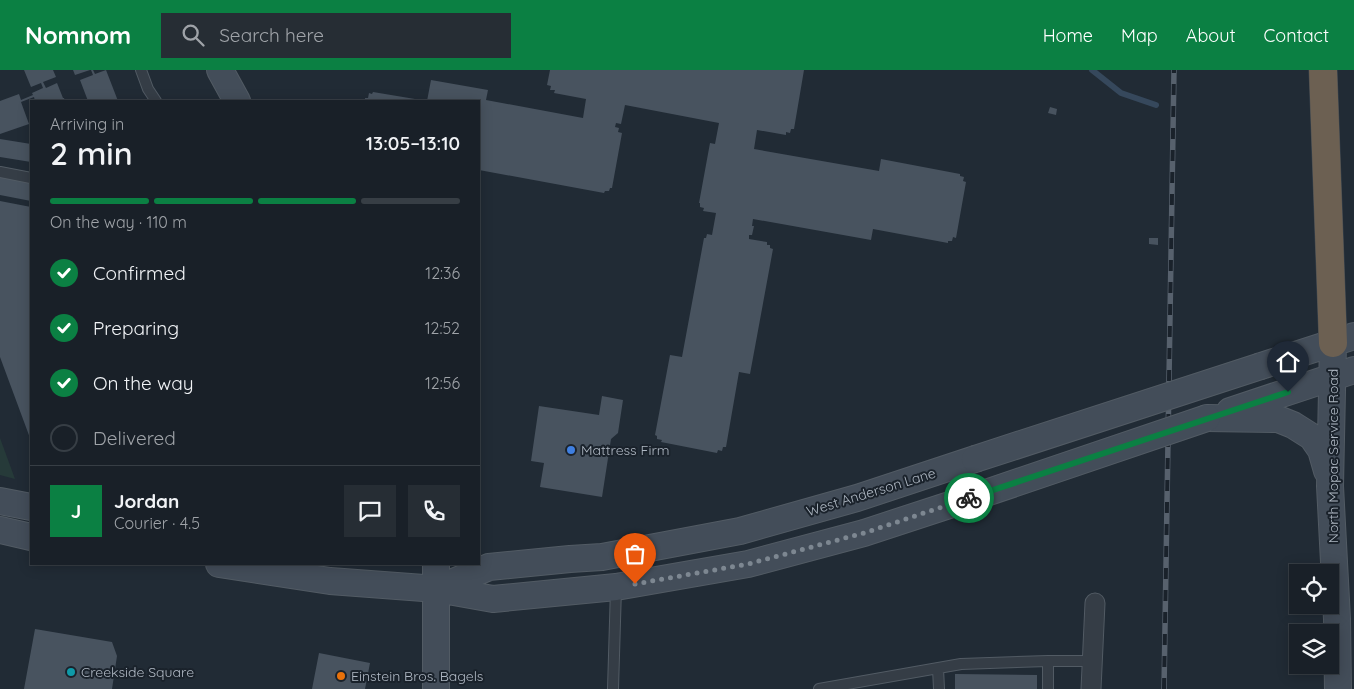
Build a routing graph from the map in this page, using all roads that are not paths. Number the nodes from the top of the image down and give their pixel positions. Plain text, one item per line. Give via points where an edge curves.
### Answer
1 (141, 70) edge
2 (220, 70) edge
3 (1323, 70) edge
4 (155, 100) edge
5 (236, 100) edge
6 (0, 172) edge
7 (30, 178) edge
8 (1343, 340) edge
9 (1343, 374) edge
10 (1208, 418) junction
11 (1330, 486) junction
12 (1, 530) edge
13 (30, 537) edge
14 (226, 565) edge
15 (436, 565) edge
16 (616, 587) junction
17 (437, 589) junction
18 (1096, 603) dead end
19 (1048, 661) junction
20 (1093, 661) junction
21 (938, 668) junction
22 (436, 689) edge
23 (613, 689) edge
24 (819, 689) edge
25 (939, 689) edge
26 (1048, 689) edge
27 (1092, 689) edge
28 (1338, 689) edge

1 - 4 lane
2 - 5 main road
3 - 8 highway
6 - 7 lane
8 - 9 main road, North Mopac Service Road
8 - 17 main road, West Anderson Lane, bridge via 857,498 740,531 602,557 489,567
9 - 10 main road, West Anderson Lane
9 - 11 main road, North Mopac Service Road
10 - 11 main road via 1278,419 1290,423 1312,438 1321,450
10 - 16 main road, West Anderson Lane, bridge via 864,533 748,564
11 - 28 main road, North Mopac Service Road
12 - 13 main road
14 - 17 main road, West Anderson Lane via 330,581
15 - 17 main road
16 - 17 main road, West Anderson Lane via 493,599
16 - 23 lane
17 - 22 main road
18 - 20 street
19 - 20 lane
19 - 21 lane via 961,664
19 - 26 lane
20 - 27 street
21 - 24 lane
21 - 25 lane

